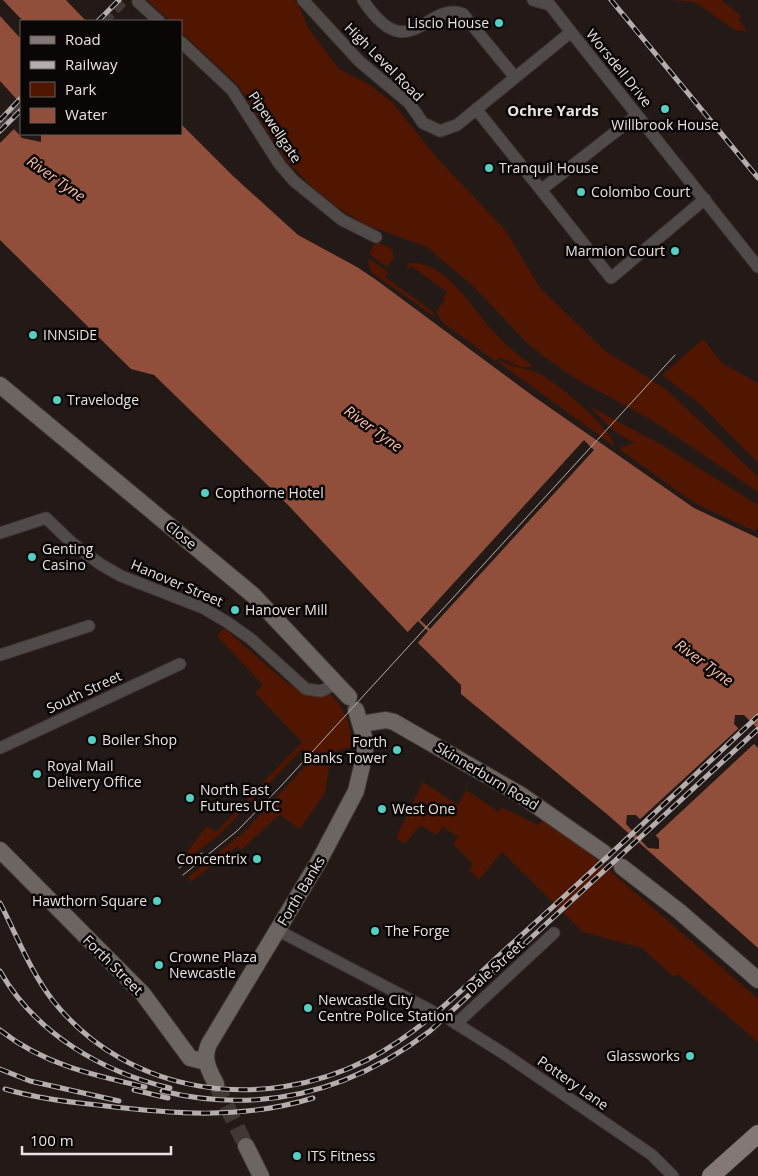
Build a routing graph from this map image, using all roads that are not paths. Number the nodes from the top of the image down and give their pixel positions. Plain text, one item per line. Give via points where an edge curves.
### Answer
1 (303, 0) edge
2 (363, 0) edge
3 (533, 0) edge
4 (138, 2) dead end
5 (158, 20) edge
6 (570, 32) junction
7 (182, 43) edge
8 (514, 76) junction
9 (476, 109) junction
10 (637, 115) junction
11 (423, 124) joint
12 (541, 190) junction
13 (705, 199) junction
14 (376, 237) dead end
15 (758, 267) edge
16 (0, 385) edge
17 (0, 533) edge
18 (89, 626) dead end
19 (0, 655) edge
20 (180, 664) dead end
21 (338, 684) junction
22 (356, 710) junction
23 (0, 748) edge
24 (0, 850) edge
25 (604, 853) dead end
26 (622, 867) dead end
27 (277, 930) junction
28 (554, 933) dead end
29 (758, 980) edge
30 (432, 1011) tunnel mouth
31 (454, 1022) joint
32 (206, 1062) junction
33 (216, 1084) tunnel mouth
34 (758, 1134) edge
35 (246, 1146) tunnel mouth
36 (261, 1176) edge
37 (673, 1176) edge
38 (711, 1176) edge

1 - 11 street, High Level Road via 366,67 409,103
2 - 8 street via 382,24 400,30 419,26 442,12 450,10 463,14
3 - 6 street via 550,6
4 - 5 street
6 - 8 street, Worsdell Drive
6 - 10 street, Worsdell Drive
7 - 14 street, Pipewellgate via 232,90 280,165 294,180 342,220
8 - 9 street, Worsdell Drive
9 - 11 street, Worsdell Drive via 449,129 432,129
9 - 12 street
10 - 12 street
10 - 13 street, Worsdell Drive
12 - 13 street via 611,278
13 - 15 street, Worsdell Drive
16 - 21 main road, Close via 253,595
17 - 21 street, Hanover Street via 46,518 100,564 121,576 203,608 227,622 251,639 306,689 321,691
18 - 19 street
20 - 23 street, South Street
21 - 22 main road, Close
22 - 25 main road, Skinnerburn Road via 394,722 521,795
22 - 27 main road, Forth Banks via 365,753 356,791
24 - 32 main road, Forth Street via 143,994 190,1058
26 - 29 main road
27 - 30 street
27 - 32 main road, Forth Banks via 209,1044
28 - 31 street, Dale Street
31 - 37 street, Pottery Lane via 652,1155
32 - 33 main road
34 - 38 main road
35 - 36 main road

